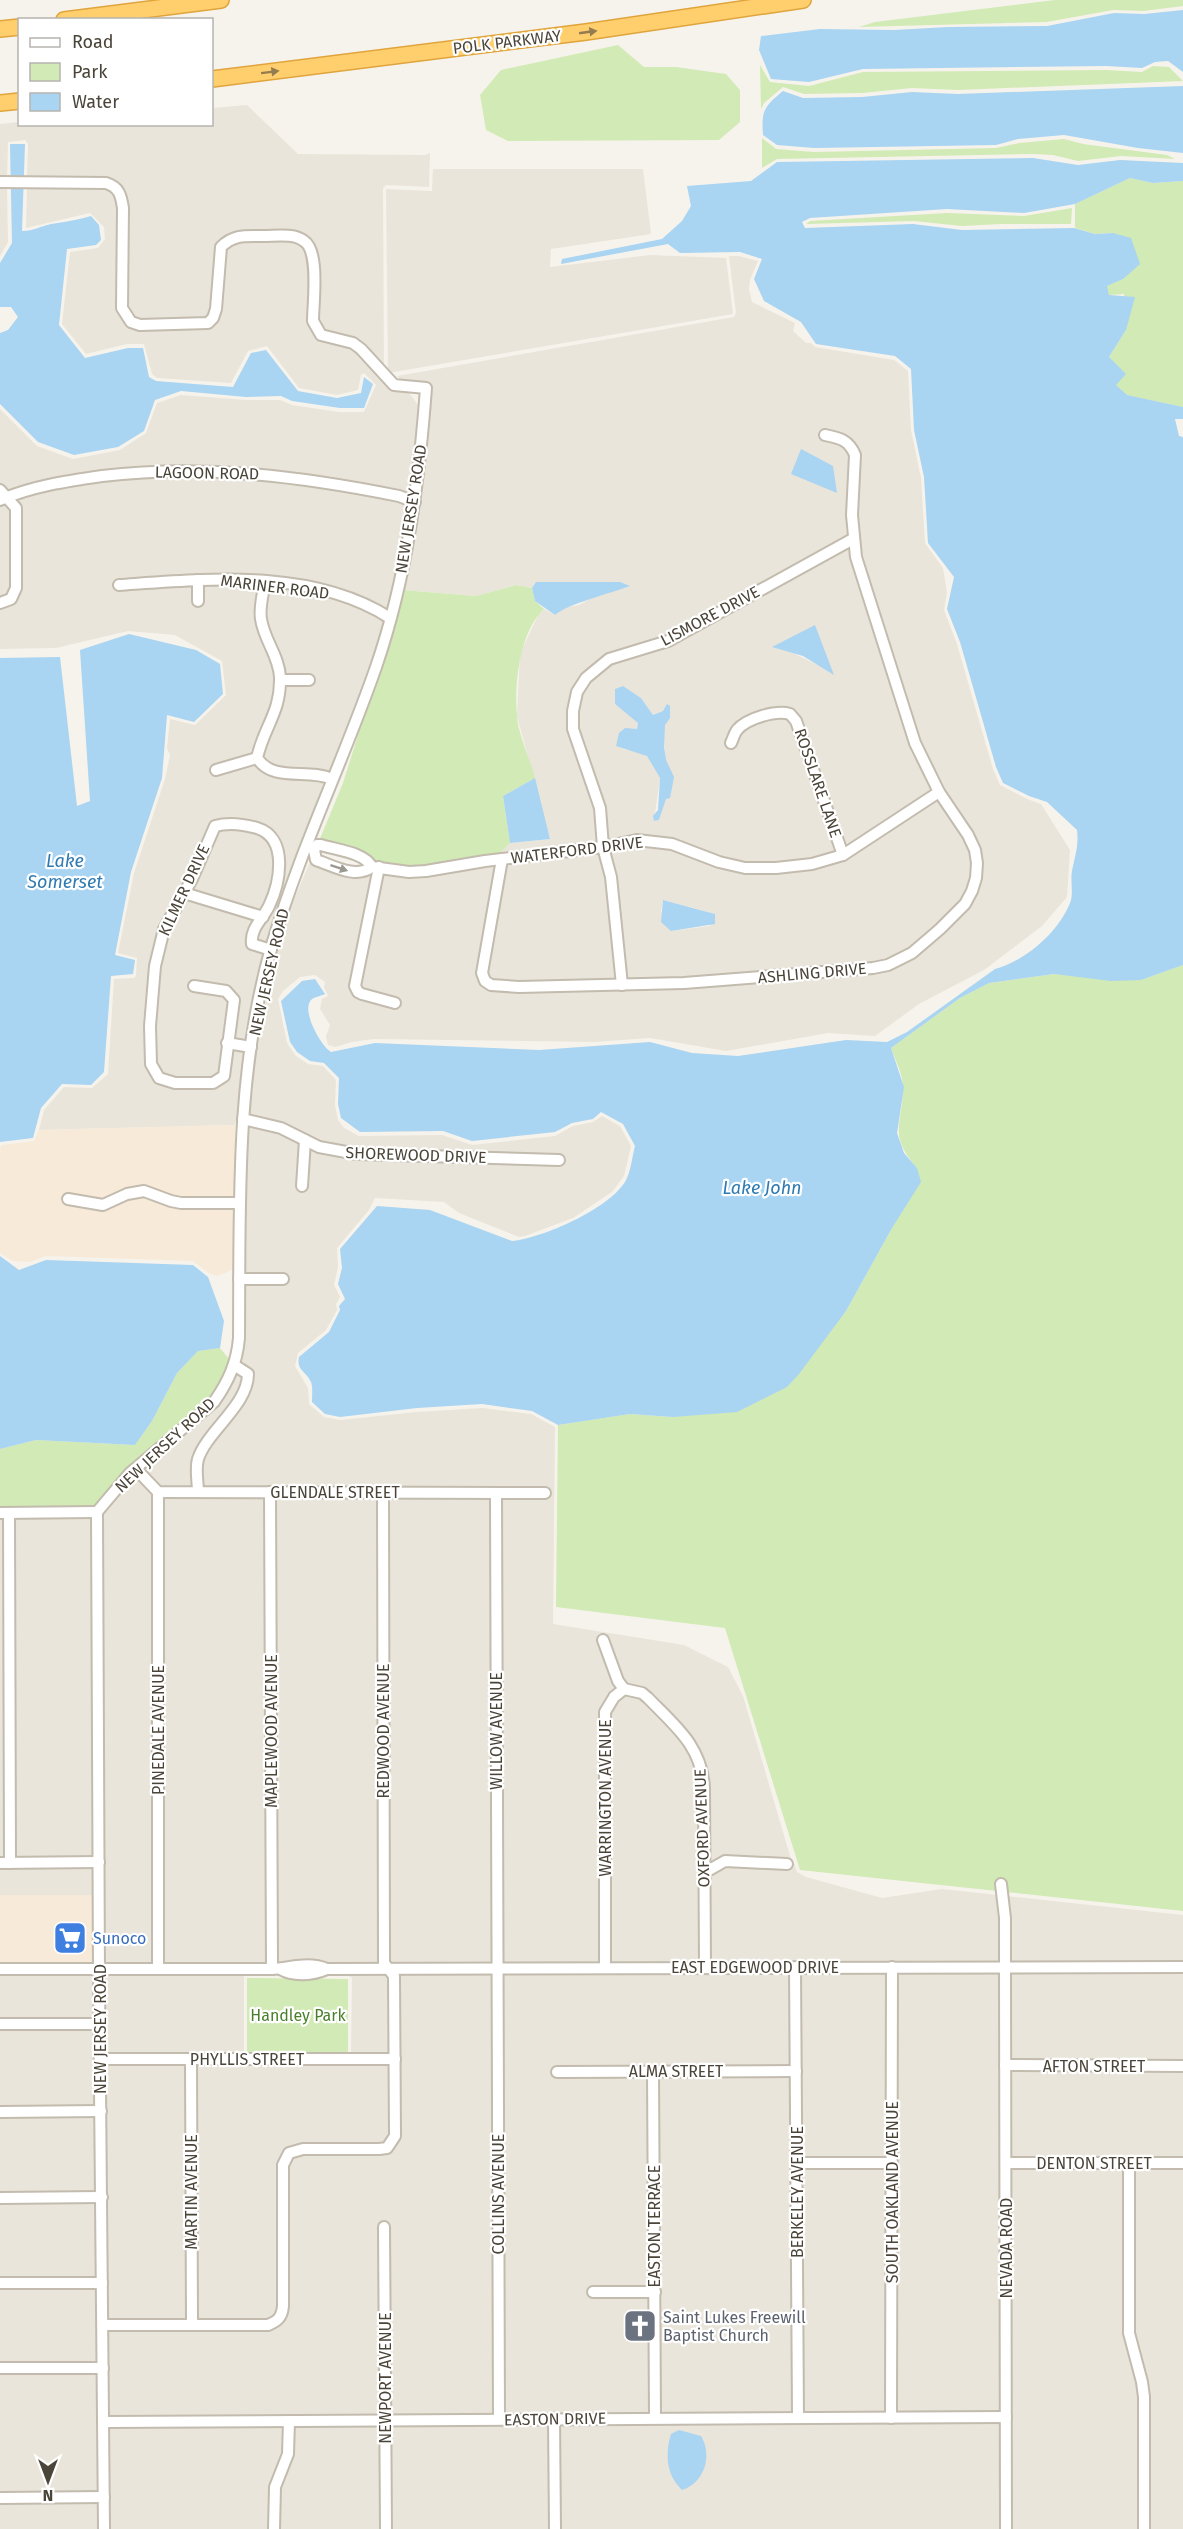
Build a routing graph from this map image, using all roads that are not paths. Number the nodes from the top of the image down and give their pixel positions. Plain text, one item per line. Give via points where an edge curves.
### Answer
1 (221, 0) edge
2 (803, 0) edge
3 (80, 18) edge
4 (18, 27) edge
5 (0, 29) edge
6 (213, 79) edge
7 (18, 101) edge
8 (0, 103) edge
9 (4, 182) edge
10 (825, 435) dead end
11 (3, 496) edge
12 (415, 502) junction
13 (853, 539) junction
14 (198, 580) junction
15 (265, 582) junction
16 (119, 585) dead end
17 (198, 601) dead end
18 (0, 603) edge
19 (390, 618) junction
20 (280, 680) junction
21 (309, 680) dead end
22 (730, 743) dead end
23 (257, 758) junction
24 (216, 770) dead end
25 (332, 779) junction
26 (939, 792) junction
27 (603, 847) junction
28 (309, 848) junction
29 (843, 855) junction
30 (502, 859) junction
31 (375, 867) junction
32 (184, 893) junction
33 (262, 917) junction
34 (271, 950) junction
35 (622, 985) junction
36 (194, 986) dead end
37 (395, 1003) dead end
38 (227, 1043) junction
39 (251, 1047) junction
40 (243, 1119) junction
41 (305, 1140) junction
42 (559, 1160) dead end
43 (302, 1186) dead end
44 (68, 1199) dead end
45 (240, 1203) junction
46 (239, 1279) junction
47 (283, 1279) dead end
48 (234, 1365) junction
49 (136, 1469) junction
50 (158, 1492) junction
51 (198, 1492) junction
52 (270, 1492) junction
53 (383, 1492) junction
54 (496, 1493) junction
55 (545, 1493) dead end
56 (97, 1512) junction
57 (4, 1513) edge
58 (603, 1640) dead end
59 (624, 1689) junction
60 (99, 1862) junction
61 (5, 1863) edge
62 (787, 1863) dead end
63 (704, 1873) junction
64 (1001, 1884) dead end
65 (1005, 1966) junction
66 (1183, 1966) edge
67 (705, 1967) junction
68 (795, 1967) junction
69 (892, 1967) junction
70 (389, 1968) junction
71 (605, 1968) junction
72 (0, 1969) edge
73 (99, 1969) junction
74 (158, 1969) junction
75 (276, 1969) junction
76 (496, 1970) junction
77 (0, 2024) edge
78 (99, 2024) junction
79 (100, 2059) junction
80 (190, 2059) junction
81 (395, 2059) junction
82 (1005, 2065) junction
83 (1183, 2066) edge
84 (796, 2071) junction
85 (557, 2072) dead end
86 (653, 2072) junction
87 (101, 2111) junction
88 (0, 2112) edge
89 (796, 2163) junction
90 (892, 2163) junction
91 (1005, 2163) junction
92 (1129, 2163) junction
93 (1183, 2163) edge
94 (102, 2197) junction
95 (0, 2198) edge
96 (384, 2227) dead end
97 (0, 2283) edge
98 (102, 2283) junction
99 (593, 2292) dead end
100 (655, 2292) junction
101 (103, 2325) junction
102 (192, 2325) junction
103 (0, 2368) edge
104 (103, 2368) junction
105 (798, 2416) junction
106 (656, 2417) junction
107 (1006, 2417) junction
108 (554, 2418) junction
109 (891, 2418) junction
110 (499, 2419) junction
111 (385, 2420) junction
112 (289, 2421) junction
113 (104, 2422) junction
114 (104, 2497) junction
115 (0, 2498) edge
116 (104, 2529) edge
117 (274, 2529) edge
118 (386, 2529) edge
119 (555, 2529) edge
120 (1006, 2529) edge
121 (1144, 2529) edge

1 - 3 highway
6 -> 2 highway, POLK PARKWAY
4 - 5 highway
7 - 8 highway
9 - 12 street, NEW JERSEY ROAD via 114,186 121,195 123,208 122,308 131,321 140,325 208,323 216,309 220,246 237,235 294,236 304,240 312,248 314,259 316,329 321,335 353,343 394,385 426,388
10 - 13 street via 841,438 851,445 855,455
11 - 12 street, LAGOON ROAD via 65,481 129,473 200,471 292,477
11 - 18 street via 16,508 16,588 11,599
12 - 19 street, NEW JERSEY ROAD
13 - 26 street, ASHLING DRIVE via 915,743
13 - 27 street, LISMORE DRIVE via 668,641 609,659 586,678 577,692 573,729 600,808
14 - 15 street, MARINER ROAD
14 - 16 street, MARINER ROAD
14 - 17 street
15 - 19 street, MARINER ROAD via 343,595
15 - 20 street via 261,618
19 - 25 street, NEW JERSEY ROAD via 376,666
20 - 21 street
20 - 23 street via 277,708
22 - 29 street, ROSSLARE LANE via 738,729 750,721 774,712 790,714 796,721
23 - 24 street
23 - 25 street via 263,768 271,771 322,774
25 - 28 street, NEW JERSEY ROAD
26 - 29 street, WATERFORD DRIVE
26 - 35 street, ASHLING DRIVE via 975,850 976,878 965,904 912,953 888,965 863,970
27 - 29 street, WATERFORD DRIVE via 655,840 719,862 758,869 812,864
27 - 30 street, WATERFORD DRIVE
27 - 35 street, LISMORE DRIVE via 611,877
28 - 31 street, WATERFORD DRIVE via 321,845 360,857
28 -> 31 street, WATERFORD DRIVE via 316,860 356,873
28 - 34 street, NEW JERSEY ROAD
30 - 31 street, WATERFORD DRIVE via 426,871
30 - 35 street, ASHLING DRIVE via 482,973 485,981 519,987
31 - 37 street via 355,986 362,994
32 - 33 street
32 - 33 street, KILMER DRIVE via 215,826 236,823 264,830 276,845 279,857 275,888
32 - 38 street, KILMER DRIVE via 164,929 155,966 151,1064 158,1076 175,1083 217,1082 224,1076
33 - 34 street, KILMER DRIVE via 253,930 252,944
34 - 39 street, NEW JERSEY ROAD
36 - 38 street via 230,994 234,1000
38 - 39 street
39 - 40 street, NEW JERSEY ROAD
40 - 41 street, SHOREWOOD DRIVE via 281,1128
40 - 45 street, NEW JERSEY ROAD
41 - 42 street, SHOREWOOD DRIVE via 357,1154
41 - 43 street
44 - 45 street via 103,1205 144,1191 171,1202
45 - 46 street, NEW JERSEY ROAD
46 - 47 street
46 - 48 street, NEW JERSEY ROAD
48 - 49 street, NEW JERSEY ROAD via 214,1402
48 - 51 street via 248,1374 248,1381 198,1458
49 - 50 street
49 - 56 street, NEW JERSEY ROAD
50 - 51 street, GLENDALE STREET
50 - 74 street, PINEDALE AVENUE
51 - 52 street, GLENDALE STREET
52 - 53 street, GLENDALE STREET
52 - 75 street, MAPLEWOOD AVENUE
53 - 54 street, GLENDALE STREET
53 - 70 street, REDWOOD AVENUE via 384,1963
54 - 55 street, GLENDALE STREET
54 - 76 street, WILLOW AVENUE
56 - 57 street
56 - 60 street, NEW JERSEY ROAD
57 - 61 street
58 - 59 street
59 - 63 street, OXFORD AVENUE via 648,1698 698,1756 704,1782
59 - 71 street, WARRINGTON AVENUE via 605,1712
60 - 61 street
60 - 73 street, NEW JERSEY ROAD
62 - 63 street via 725,1861
63 - 67 street, OXFORD AVENUE
64 - 65 street, NEVADA ROAD
65 - 66 street, EAST EDGEWOOD DRIVE
65 - 69 street, EAST EDGEWOOD DRIVE
65 - 82 street, NEVADA ROAD
67 - 68 street, EAST EDGEWOOD DRIVE
67 - 71 street, EAST EDGEWOOD DRIVE
68 - 69 street, EAST EDGEWOOD DRIVE
68 - 84 street, BERKELEY AVENUE
69 - 90 street, SOUTH OAKLAND AVENUE
70 - 75 street, EAST EDGEWOOD DRIVE via 327,1969 317,1973
70 - 76 street, EAST EDGEWOOD DRIVE
70 - 81 street, REDWOOD AVENUE via 394,1976
71 - 76 street, EAST EDGEWOOD DRIVE
72 - 73 street, EAST EDGEWOOD DRIVE
73 - 74 street, EAST EDGEWOOD DRIVE
73 - 78 street, NEW JERSEY ROAD
74 - 75 street, EAST EDGEWOOD DRIVE
76 - 110 street, COLLINS AVENUE
77 - 78 street
78 - 79 street, NEW JERSEY ROAD
79 - 80 street, PHYLLIS STREET
79 - 87 street, NEW JERSEY ROAD
80 - 81 street, PHYLLIS STREET
80 - 102 street, MARTIN AVENUE
81 - 102 street, REDWOOD AVENUE via 395,2136 387,2148 295,2150 284,2160 284,2306 279,2319 268,2325
82 - 83 street, AFTON STREET
82 - 91 street, NEVADA ROAD
84 - 86 street, ALMA STREET
84 - 89 street, BERKELEY AVENUE
85 - 86 street, ALMA STREET
86 - 100 street, EASTON TERRACE
87 - 88 street
87 - 94 street, NEW JERSEY ROAD
89 - 90 street
89 - 105 street, BERKELEY AVENUE
90 - 109 street, SOUTH OAKLAND AVENUE
91 - 92 street, DENTON STREET
91 - 107 street, NEVADA ROAD
92 - 93 street, DENTON STREET
92 - 121 street via 1129,2333 1142,2382
94 - 95 street
94 - 98 street, NEW JERSEY ROAD
96 - 111 street, NEWPORT AVENUE
97 - 98 street
98 - 101 street, NEW JERSEY ROAD
99 - 100 street
100 - 106 street, EASTON TERRACE
101 - 102 street
101 - 104 street, NEW JERSEY ROAD
103 - 104 street
104 - 113 street, NEW JERSEY ROAD
105 - 106 street, EASTON DRIVE
105 - 109 street, EASTON DRIVE
106 - 108 street, EASTON DRIVE
107 - 109 street, EASTON DRIVE
107 - 120 street, NEVADA ROAD
108 - 110 street, EASTON DRIVE
108 - 119 street
110 - 111 street, EASTON DRIVE
111 - 112 street, EASTON DRIVE
111 - 118 street, NEWPORT AVENUE
112 - 113 street, EASTON DRIVE
112 - 117 street via 288,2454 275,2487
113 - 114 street, NEW JERSEY ROAD
114 - 115 street
114 - 116 street, NEW JERSEY ROAD

